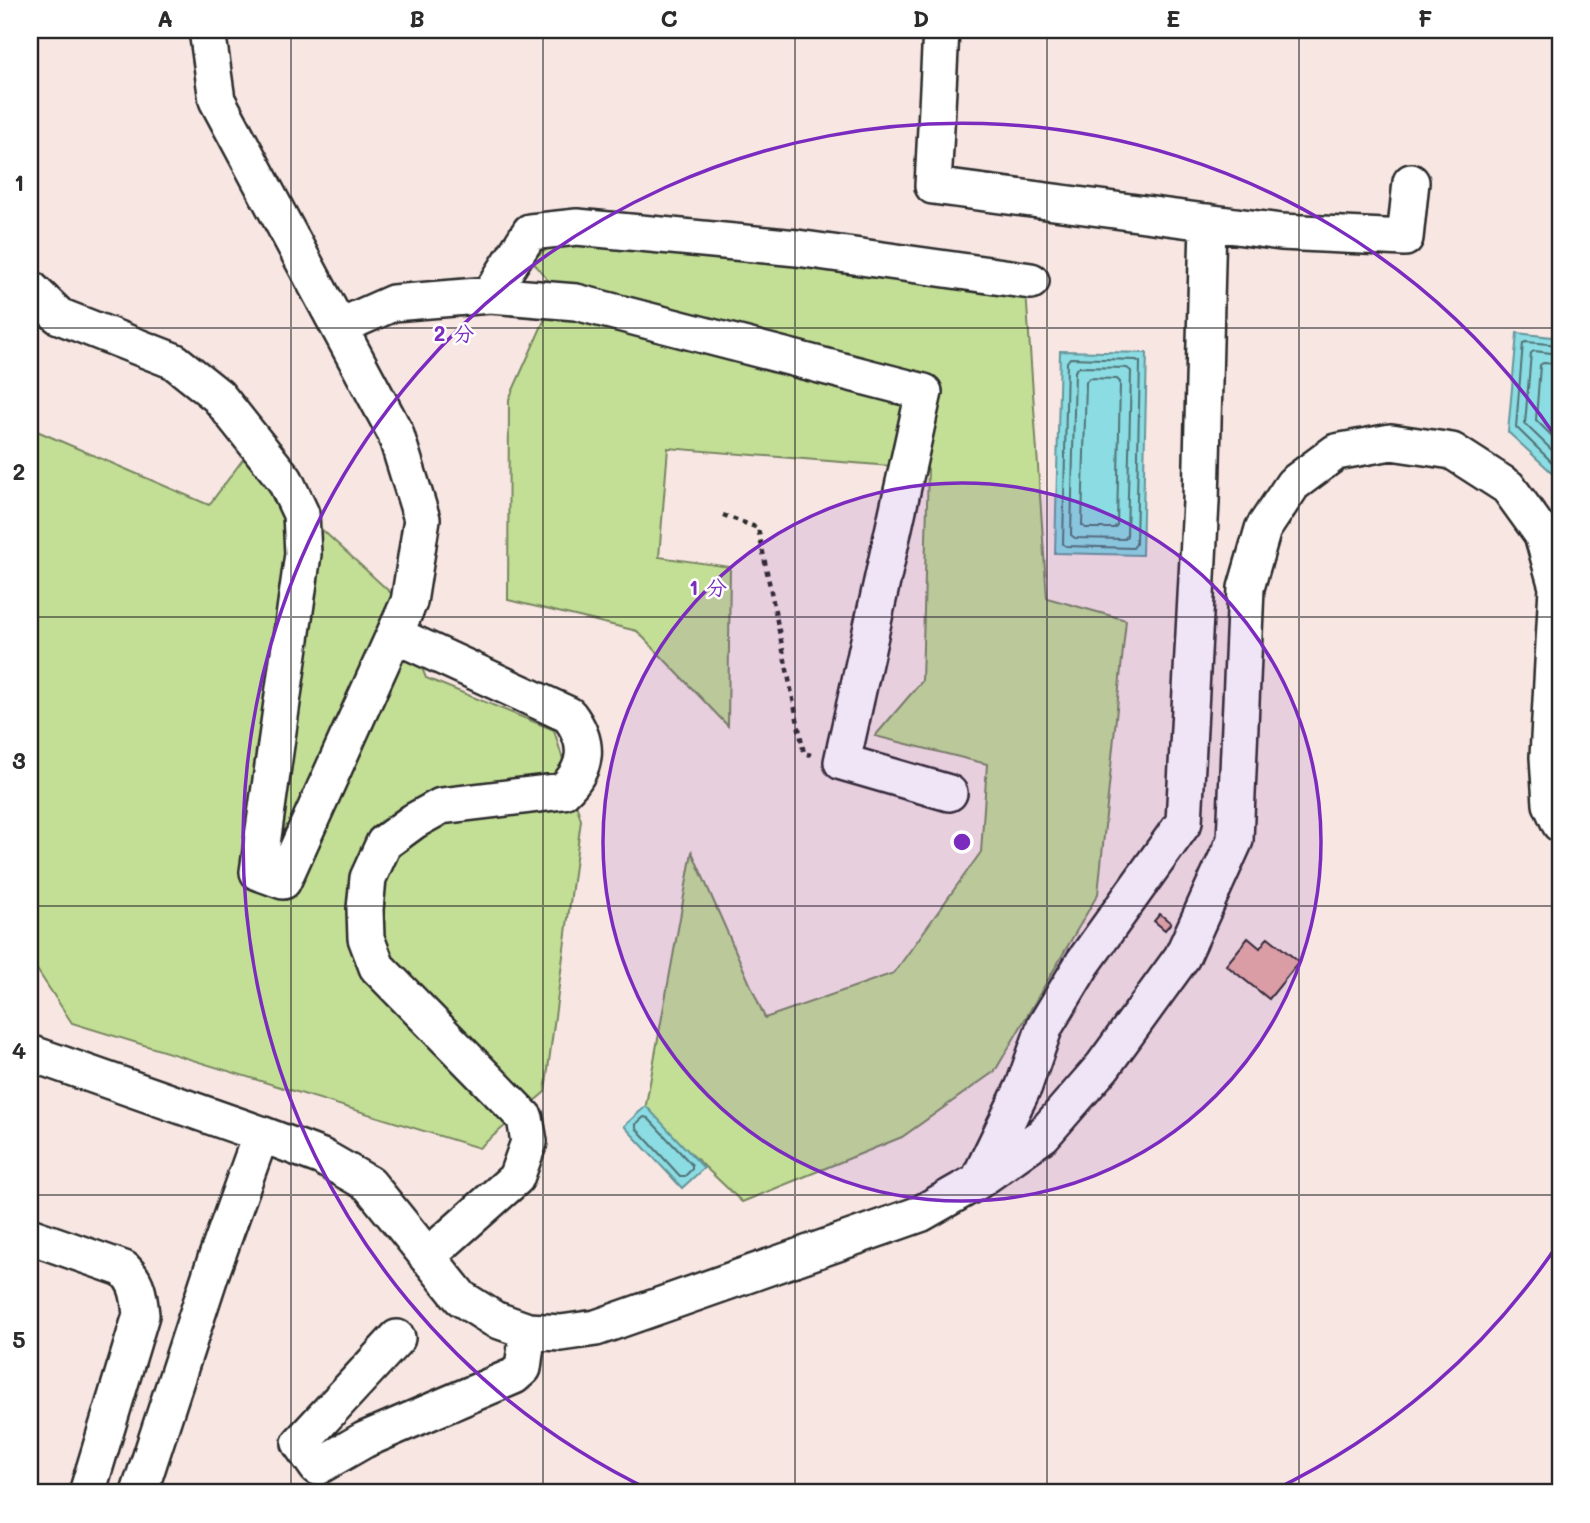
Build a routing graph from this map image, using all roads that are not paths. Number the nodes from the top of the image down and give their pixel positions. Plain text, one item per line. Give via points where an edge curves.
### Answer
1 (206, 30) edge
2 (942, 30) edge
3 (1411, 182) dead end
4 (1208, 222) junction
5 (1031, 281) dead end
6 (30, 288) edge
7 (490, 295) junction
8 (339, 327) junction
9 (394, 635) junction
10 (949, 793) dead end
11 (1560, 824) edge
12 (30, 1053) edge
13 (261, 1133) junction
14 (978, 1181) junction
15 (30, 1236) edge
16 (427, 1257) junction
17 (528, 1331) junction
18 (397, 1338) dead end
19 (87, 1493) edge
20 (139, 1493) edge

1 - 8 street via 217,100
2 - 4 street via 933,186
3 - 4 street via 1405,238 1281,232
4 - 14 street via 1201,502 1184,822 1083,963 1045,1026 1024,1086
5 - 7 street via 797,248 577,227 530,232
6 - 9 street via 59,316 174,362 218,396 285,480 301,514 303,554 258,872 283,881
7 - 8 street via 393,303
7 - 10 street via 576,302 924,392 842,762
8 - 9 street via 395,432 422,519 410,602
9 - 16 street via 569,715 583,744 577,778 563,791 441,806 384,843 368,878 366,938 377,967 525,1118 529,1142 516,1178
11 - 14 street via 1551,804 1548,757 1557,587 1542,534 1508,487 1451,451 1391,442 1336,452 1293,484 1263,529 1246,588 1235,840 1182,957 1104,1066 1043,1135
12 - 13 street
13 - 16 street via 322,1157 369,1184
13 - 20 street
14 - 17 street via 920,1214 596,1328 561,1334
15 - 19 street via 124,1269 139,1294 141,1315
16 - 17 street via 461,1298 494,1319
17 - 18 street via 523,1368 514,1376 364,1440 317,1467 300,1443

